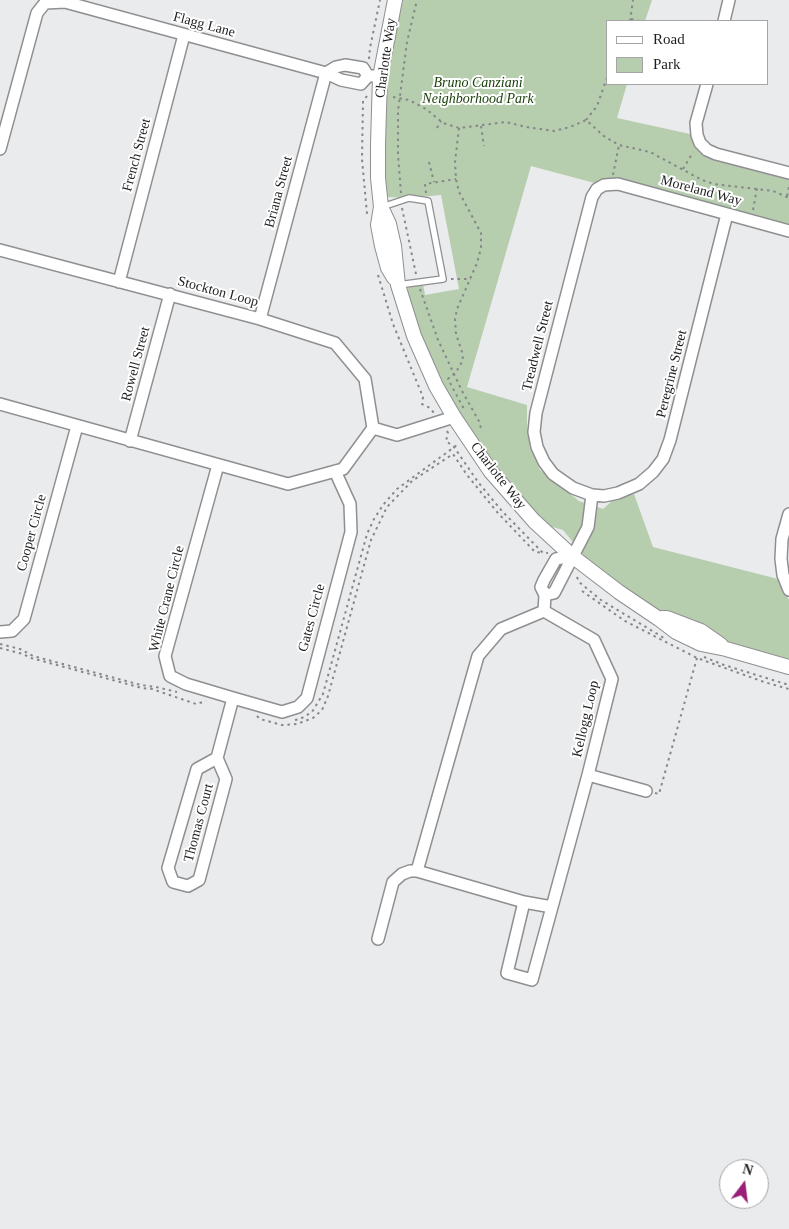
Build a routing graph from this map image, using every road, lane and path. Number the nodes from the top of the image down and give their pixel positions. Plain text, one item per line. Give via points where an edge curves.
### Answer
1 (395, 0) edge
2 (417, 0) edge
3 (633, 0) edge
4 (729, 0) edge
5 (631, 20) edge
6 (724, 20) edge
7 (184, 35) junction
8 (326, 73) junction
9 (374, 76) junction
10 (606, 80) edge
11 (707, 85) edge
12 (393, 97) dead end
13 (400, 98) junction
14 (586, 120) junction
15 (441, 121) junction
16 (481, 126) junction
17 (437, 128) dead end
18 (459, 128) junction
19 (700, 143) junction
20 (619, 145) junction
21 (484, 146) dead end
22 (0, 149) edge
23 (430, 162) dead end
24 (683, 169) junction
25 (789, 173) edge
26 (456, 179) junction
27 (434, 182) junction
28 (607, 184) junction
29 (789, 187) edge
30 (758, 188) junction
31 (788, 197) edge
32 (401, 200) junction
33 (428, 201) junction
34 (381, 207) junction
35 (727, 214) junction
36 (751, 221) junction
37 (789, 231) edge
38 (0, 250) edge
39 (443, 279) junction
40 (471, 279) junction
41 (119, 282) junction
42 (418, 283) junction
43 (398, 285) junction
44 (170, 294) junction
45 (260, 319) junction
46 (454, 375) junction
47 (0, 404) edge
48 (460, 415) junction
49 (77, 426) junction
50 (373, 428) junction
51 (481, 430) dead end
52 (468, 437) junction
53 (130, 441) junction
54 (454, 447) junction
55 (453, 454) junction
56 (218, 465) junction
57 (335, 471) junction
58 (592, 495) junction
59 (789, 514) edge
60 (543, 553) dead end
61 (572, 556) junction
62 (789, 590) edge
63 (545, 595) junction
64 (544, 611) junction
65 (659, 619) junction
66 (0, 632) edge
67 (0, 644) edge
68 (700, 644) junction
69 (0, 648) edge
70 (726, 648) junction
71 (789, 667) edge
72 (182, 694) dead end
73 (199, 698) dead end
74 (233, 698) junction
75 (262, 715) dead end
76 (292, 720) dead end
77 (217, 758) junction
78 (588, 775) junction
79 (646, 791) joint
80 (417, 871) junction
81 (524, 902) junction
82 (552, 908) junction
83 (378, 939) dead end

1 - 9 street, Charlotte Way
2 - 13 path via 407,42
3 - 5 path
4 - 6 street
7 - 8 street, Flagg Lane
7 - 22 street, Flagg Lane via 65,2 45,3 37,13
7 - 41 street, French Street
8 - 9 street, Flagg Lane via 360,84
8 - 45 street, Briana Street
9 - 34 street, Charlotte Way
10 - 14 path via 597,106
11 - 19 street via 696,123
12 - 13 path
13 - 15 path via 426,109
13 - 32 path via 398,155
14 - 16 path via 554,131 506,122
14 - 20 path
15 - 17 path
15 - 18 path
16 - 18 path
16 - 21 path
18 - 26 path
19 - 24 path
19 - 25 street via 716,154
20 - 24 path via 650,152
20 - 28 path
23 - 27 path
24 - 30 path via 714,184
26 - 27 path
26 - 40 path via 459,192 481,233 481,248
27 - 33 path via 425,184
28 - 35 street, Moreland Way via 618,184
28 - 58 street, Treadwell Street via 597,189 592,197 536,413 534,432 540,455 553,474 573,488
29 - 31 path
30 - 31 path
30 - 36 path
32 - 33 lane
32 - 34 lane
32 - 42 path
33 - 39 lane
34 - 43 street, Charlotte Way via 394,246
35 - 36 street, Moreland Way
35 - 58 street, Peregrine Street via 663,459 639,484 618,493
36 - 37 street, Moreland Way
38 - 41 street, Stockton Loop
39 - 40 path
39 - 42 lane
40 - 46 path via 456,314 456,334 463,360
41 - 44 street, Stockton Loop
42 - 43 lane
42 - 46 path via 431,325
43 - 48 street, Charlotte Way via 414,336 436,386
44 - 45 street, Stockton Loop
44 - 53 street, Rowell Street
45 - 50 street, Stockton Loop via 335,343 365,379
46 - 48 path via 448,379
46 - 51 path
47 - 49 street
48 - 50 street via 396,435
48 - 52 street, Charlotte Way
49 - 53 street
49 - 66 street, Cooper Circle via 24,619 12,631
50 - 57 street via 343,469
52 - 54 path
52 - 61 street, Charlotte Way via 491,472 534,521
53 - 56 street
54 - 55 path
54 - 76 path via 397,489 374,518 366,534 323,694 312,712
55 - 60 path via 498,512 535,552
55 - 75 path via 412,481 387,506 371,540 322,710 297,724 260,719 254,713
56 - 57 street via 288,484
56 - 74 street, White Crane Circle via 165,656 170,676
57 - 74 street, Gates Circle via 350,504 351,532 306,698 298,707 282,712
58 - 61 street via 588,528
59 - 62 street via 782,539 781,559
61 - 63 street via 554,593
61 - 63 street via 556,559 541,587
61 - 65 street, Charlotte Way
63 - 64 street
64 - 78 street, Kellogg Loop via 594,640 612,679
64 - 80 street via 501,629 478,656
65 - 68 street, Charlotte Way
65 - 70 street, Charlotte Way via 667,618 701,631
67 - 72 path via 34,656
68 - 70 street, Charlotte Way
68 - 79 path via 659,794
69 - 73 path via 196,704 208,700
70 - 71 street, Charlotte Way
74 - 77 street
77 - 77 street, Thomas Court via 198,770 168,868 173,882 188,886 198,880 226,779
78 - 79 street
78 - 82 street, Kellogg Loop
80 - 81 street
80 - 83 street via 402,874 393,882
81 - 82 street
81 - 82 street, Kellogg Loop via 507,974 532,980

